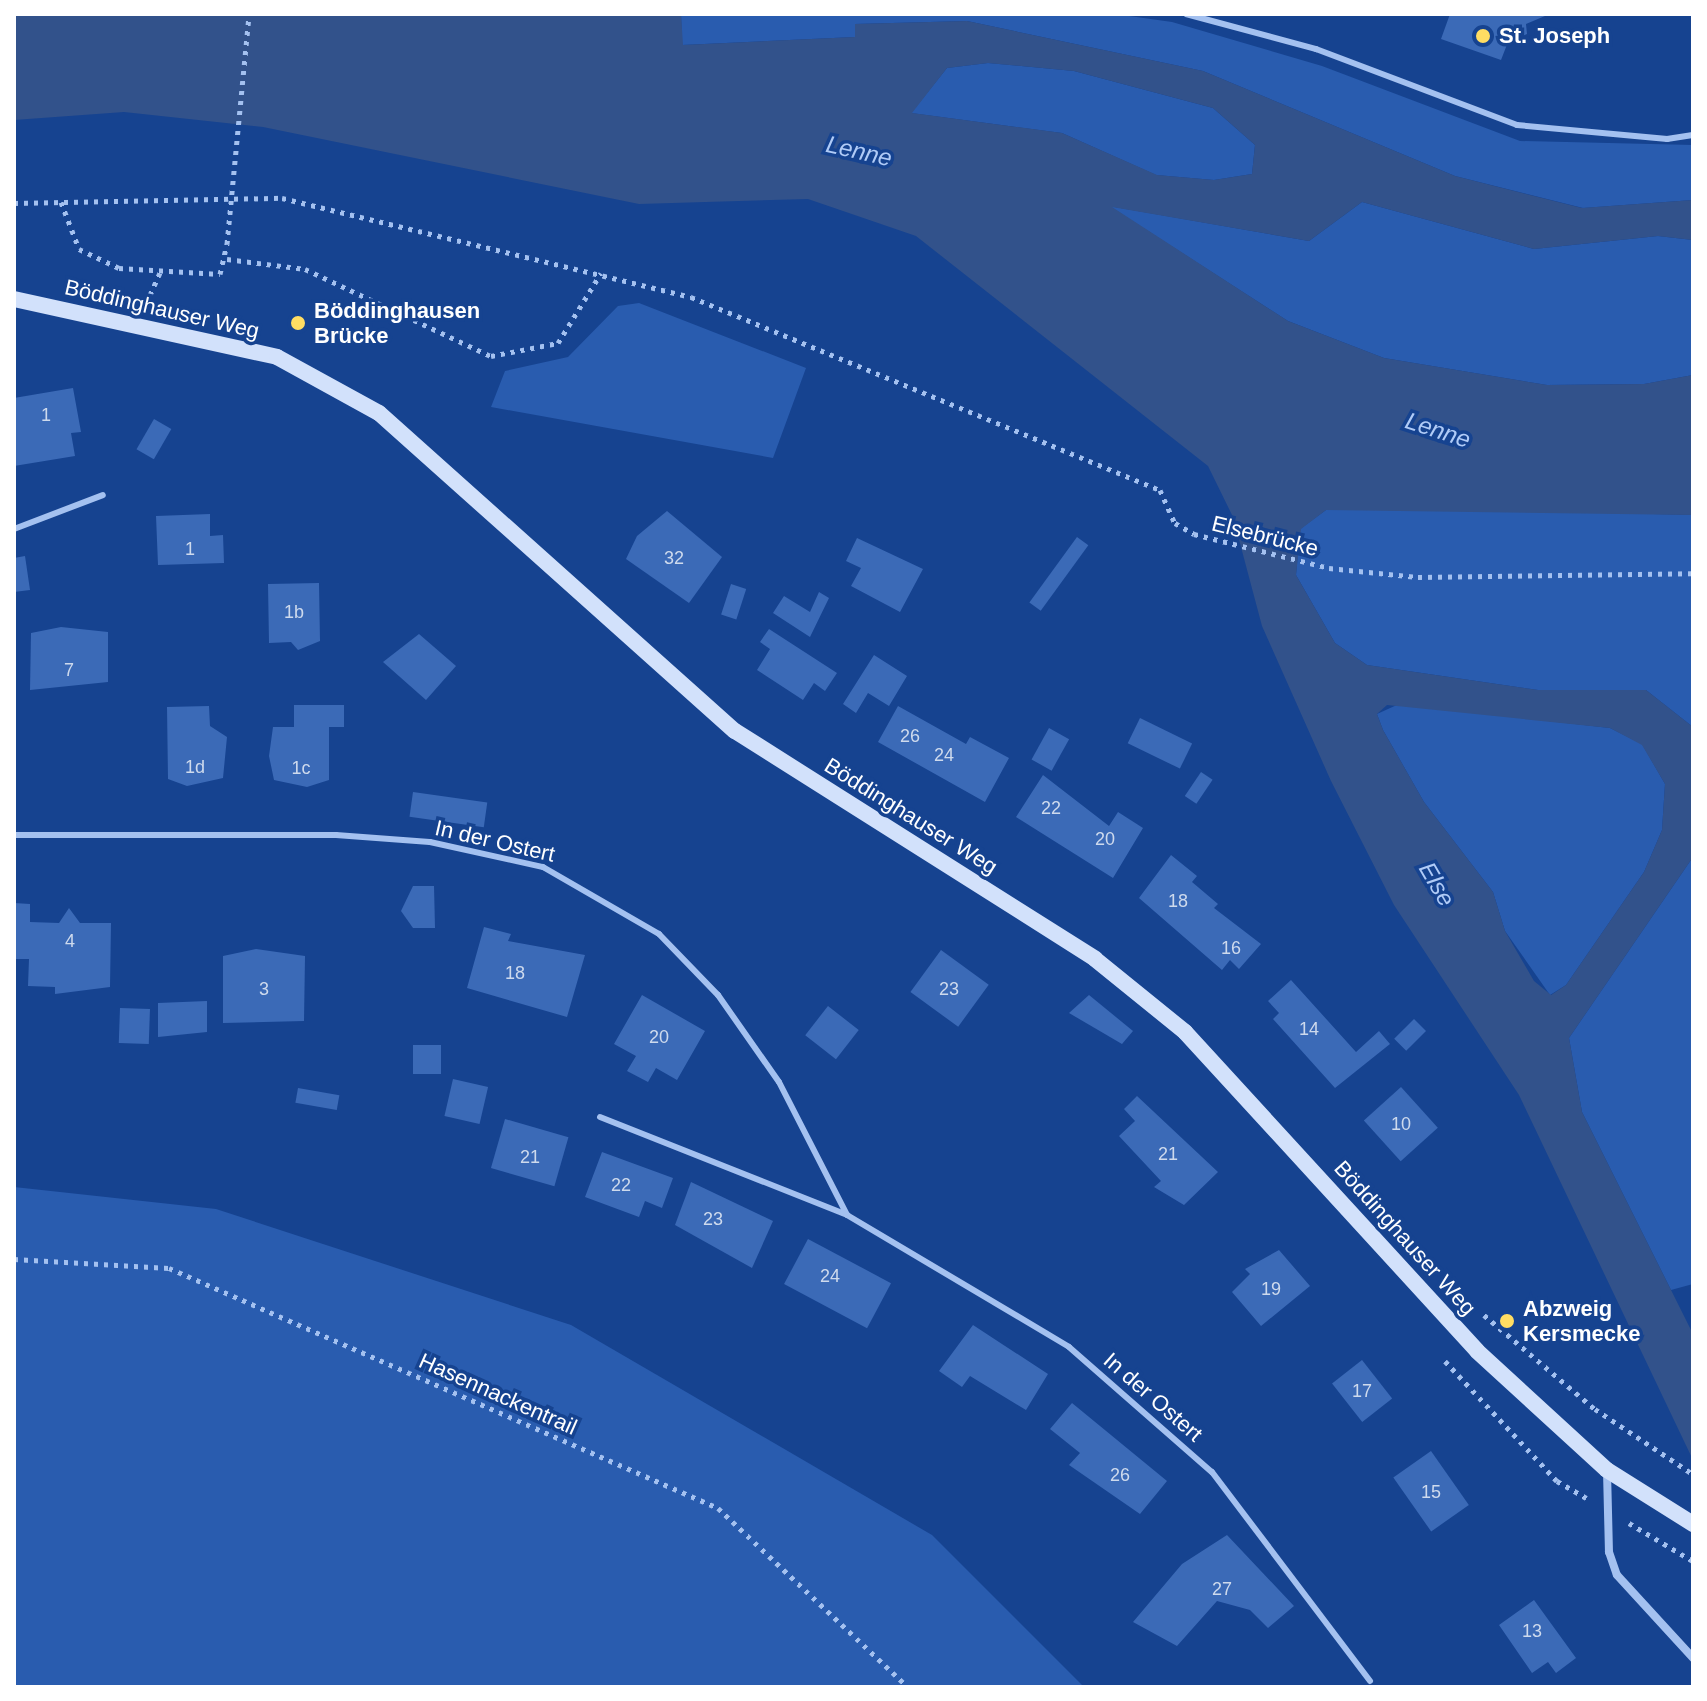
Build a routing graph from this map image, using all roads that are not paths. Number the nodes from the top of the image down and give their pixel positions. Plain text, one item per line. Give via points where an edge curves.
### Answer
1 (1186, 14) edge
2 (1693, 135) edge
3 (14, 299) edge
4 (103, 495) dead end
5 (14, 529) edge
6 (14, 835) edge
7 (600, 1117) dead end
8 (847, 1215) junction
9 (1607, 1470) junction
10 (1693, 1524) edge
11 (1693, 1658) edge
12 (1370, 1681) dead end

1 - 2 lane via 1316,49 1517,125 1667,139
3 - 9 street, Böddinghauser Weg via 277,357 379,413 450,468 735,731 1095,959 1185,1032 1477,1351
4 - 5 lane
6 - 8 lane, In der Ostert via 336,835 430,842 543,867 659,934 718,995 779,1082
7 - 8 lane, In der Ostert
8 - 12 lane, In der Ostert via 1069,1347 1212,1472
9 - 10 street, Böddinghauser Weg
9 - 11 street via 1609,1552 1617,1575

